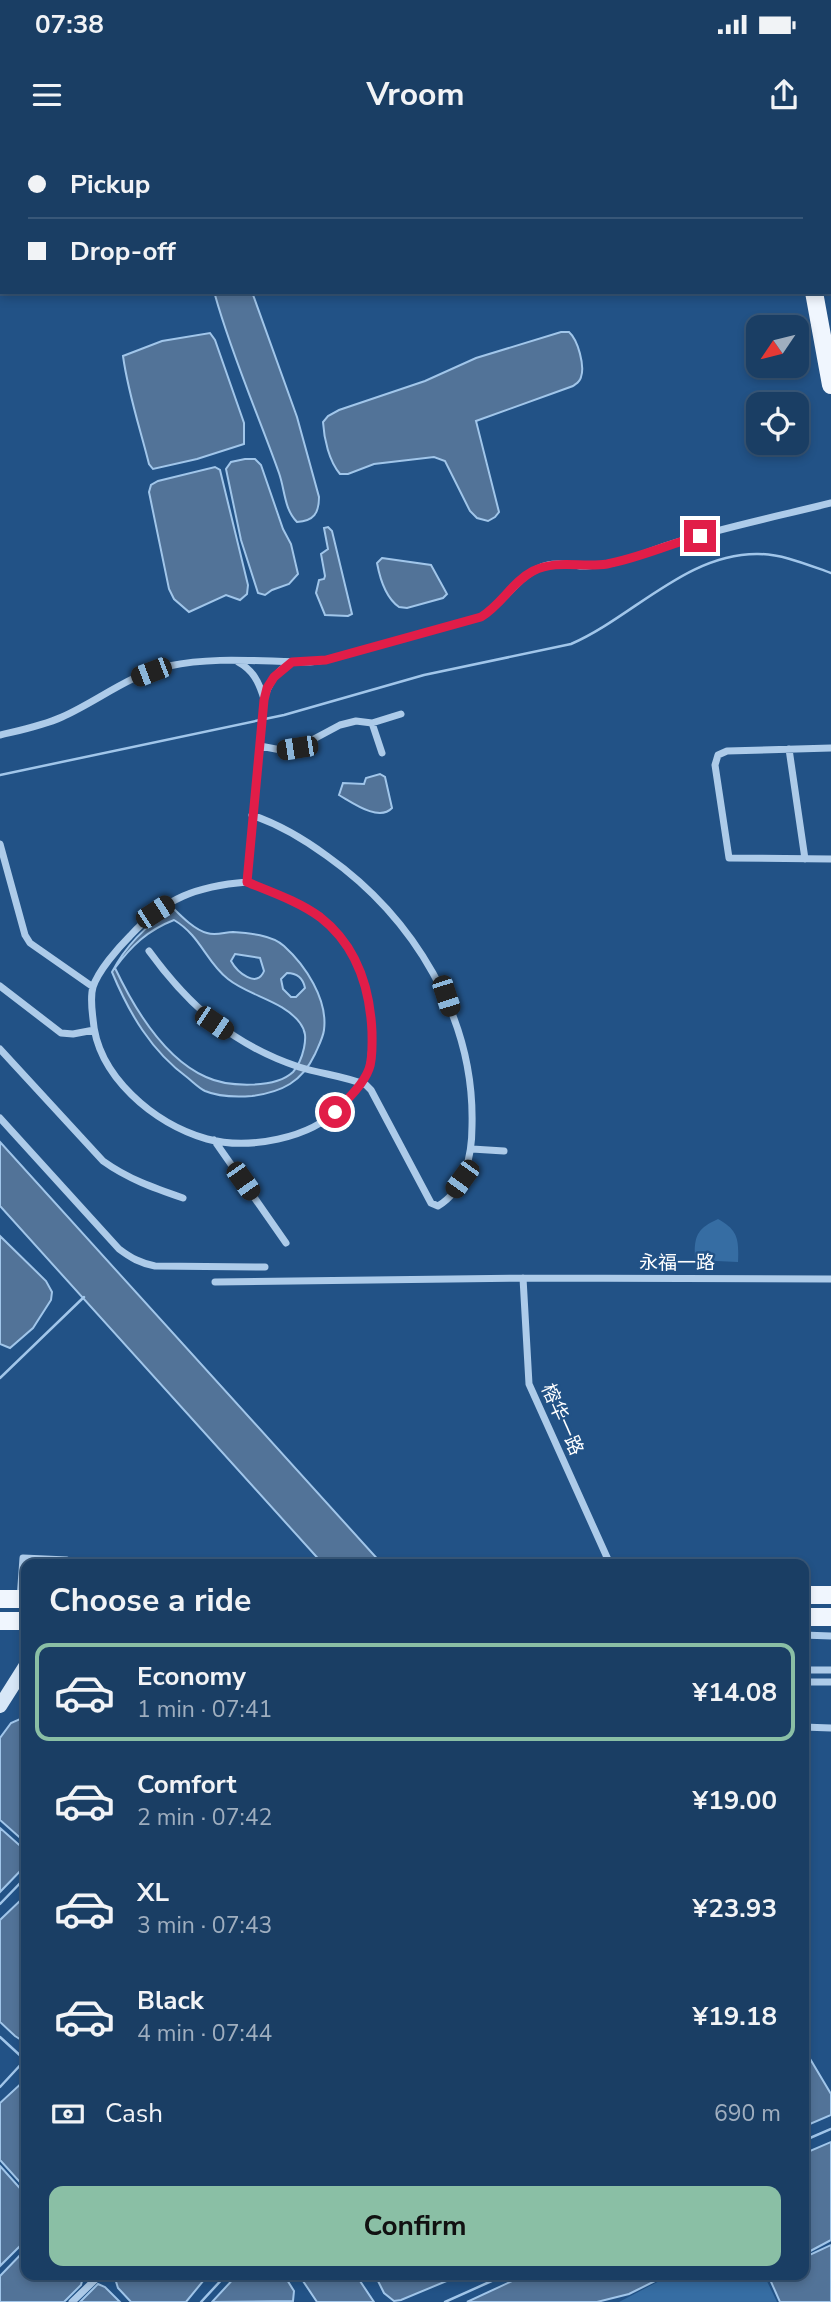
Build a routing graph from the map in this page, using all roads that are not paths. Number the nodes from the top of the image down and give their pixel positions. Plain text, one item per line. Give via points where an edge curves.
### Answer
1 (814, 294) edge
2 (831, 385) edge
3 (831, 503) edge
4 (237, 661) junction
5 (292, 662) junction
6 (264, 700) junction
7 (401, 714) dead end
8 (372, 723) junction
9 (0, 735) edge
10 (260, 746) junction
11 (831, 748) edge
12 (789, 749) junction
13 (382, 753) dead end
14 (252, 815) junction
15 (0, 844) edge
16 (805, 859) junction
17 (831, 859) edge
18 (247, 882) junction
19 (149, 951) dead end
20 (0, 986) edge
21 (93, 987) junction
22 (93, 1030) junction
23 (0, 1049) edge
24 (360, 1083) junction
25 (0, 1118) edge
26 (214, 1140) junction
27 (472, 1149) junction
28 (504, 1151) dead end
29 (183, 1198) dead end
30 (286, 1243) dead end
31 (265, 1267) dead end
32 (523, 1278) junction
33 (831, 1279) edge
34 (215, 1282) dead end
35 (23, 1559) edge
36 (45, 1559) edge
37 (608, 1559) edge
38 (809, 1595) edge
39 (831, 1595) edge
40 (0, 1599) edge
41 (21, 1599) edge
42 (809, 1617) edge
43 (831, 1617) edge
44 (0, 1621) edge
45 (21, 1621) edge
46 (809, 1635) edge
47 (831, 1636) edge
48 (809, 1670) edge
49 (831, 1670) edge
50 (21, 1673) edge
51 (809, 1682) edge
52 (831, 1682) edge
53 (0, 1706) edge
54 (809, 1727) edge
55 (831, 1728) edge
56 (95, 2280) edge
57 (72, 2302) edge

1 - 2 main road
3 - 5 street via 618,562 549,564 517,582 481,617 326,660
4 - 5 street
4 - 6 street via 255,675
4 - 9 street via 168,666 124,683 64,717
5 - 6 street via 274,677
6 - 10 street
7 - 8 street
8 - 10 street via 340,725 297,748
8 - 13 street
10 - 14 street
11 - 12 street
12 - 16 street
12 - 16 street via 722,752 715,760 717,778 729,858
14 - 18 street
14 - 27 street via 310,844 353,874 390,910 421,950 446,996 461,1045 473,1096
15 - 21 street via 30,943
16 - 17 street
18 - 21 street via 198,889 175,898 121,946
18 - 24 street via 320,917 355,958 367,985 371,1013 369,1069
19 - 24 street via 190,1002 241,1041 284,1061
20 - 22 street via 61,1033
21 - 22 street
22 - 26 street via 105,1060 138,1101 183,1130
23 - 29 street via 103,1161 143,1185
24 - 26 street via 335,1112 288,1138 235,1143
24 - 27 street via 371,1090 434,1205 448,1198 462,1179
25 - 31 street via 119,1249 142,1264
26 - 30 street
27 - 28 street
32 - 33 street, 永福一路
32 - 34 street, 永福一路
32 - 37 street, 榕华一路 via 529,1384
35 - 36 street
38 - 39 main road
40 - 41 main road
42 - 43 main road
44 - 45 main road
46 - 47 street
48 - 49 street
50 - 53 street
51 - 52 street
54 - 55 street
56 - 57 street

